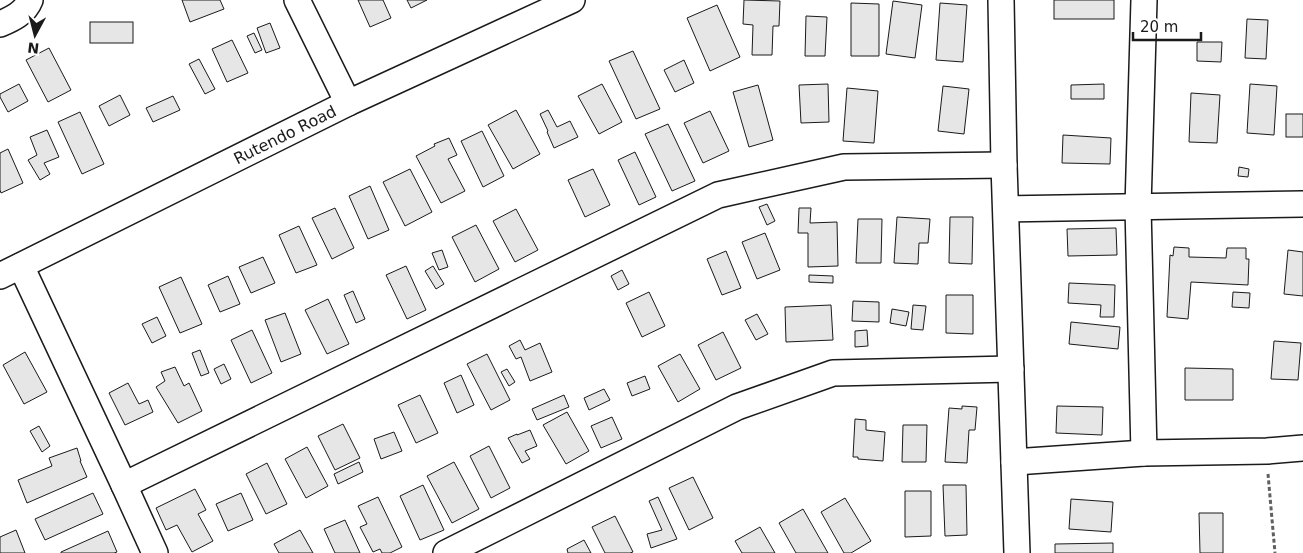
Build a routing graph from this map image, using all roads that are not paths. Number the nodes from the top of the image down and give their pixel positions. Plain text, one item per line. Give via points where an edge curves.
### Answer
1 (30, 0) edge
2 (297, 0) edge
3 (572, 0) edge
4 (1001, 0) edge
5 (1144, 0) edge
6 (0, 24) edge
7 (348, 103) junction
8 (1004, 165) junction
9 (1303, 204) edge
10 (1138, 207) junction
11 (1006, 209) junction
12 (10, 271) edge
13 (1011, 369) junction
14 (1303, 448) edge
15 (1144, 453) junction
16 (1014, 462) junction
17 (124, 485) junction
18 (155, 553) edge
19 (446, 553) edge
20 (1017, 553) edge

1 - 6 street via 16,17
2 - 7 street
3 - 7 street, Rutendo Road
4 - 8 street
5 - 10 street
7 - 12 street, Rutendo Road
8 - 11 street
8 - 17 street via 844,167 718,195
9 - 10 street
10 - 11 street
10 - 15 street
11 - 13 street
12 - 17 street
13 - 16 street
13 - 19 street via 833,374 737,408
14 - 15 street
15 - 16 street
16 - 20 street
17 - 18 street

